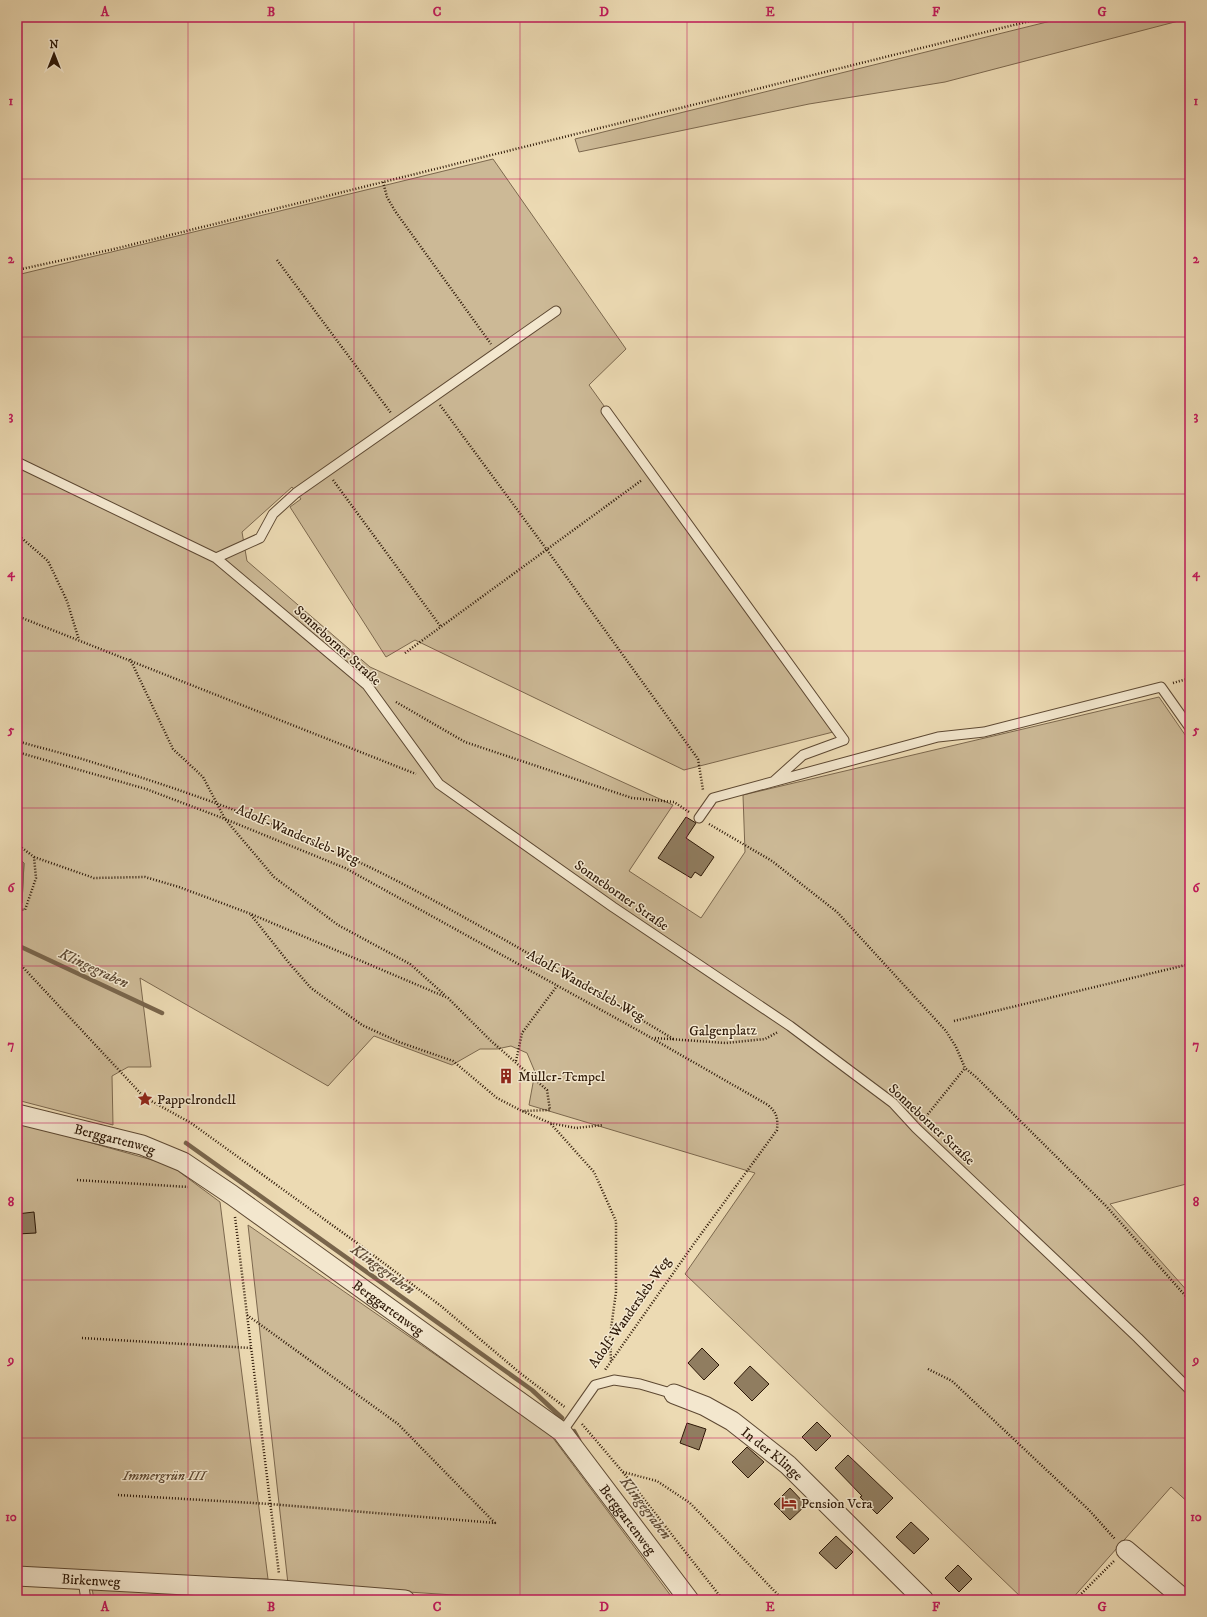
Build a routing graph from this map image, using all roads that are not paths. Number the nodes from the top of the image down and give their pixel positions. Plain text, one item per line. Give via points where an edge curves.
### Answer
1 (556, 311) dead end
2 (606, 411) dead end
3 (17, 462) edge
4 (216, 558) junction
5 (1190, 728) edge
6 (773, 782) junction
7 (699, 818) road end
8 (17, 1114) edge
9 (1190, 1390) edge
10 (674, 1394) joint
11 (562, 1432) junction
12 (1126, 1550) road end
13 (17, 1576) edge
14 (83, 1581) junction
15 (86, 1600) edge
16 (405, 1600) edge
17 (689, 1600) edge
18 (924, 1600) edge
19 (1185, 1600) edge

1 - 4 lane via 296,493 273,514 260,538
2 - 6 lane via 844,740 803,755
3 - 4 lane, Sonneborner Straße
4 - 9 lane, Sonneborner Straße via 367,685 439,784 613,907 790,1026 893,1103
5 - 6 lane via 1161,687 984,732 938,737
6 - 7 lane via 713,798
8 - 11 street, Berggartenweg via 142,1145 183,1162
10 - 11 lane, Adolf-Wandersleb-Weg via 640,1384 614,1380 595,1385
10 - 18 street, In der Klinge via 705,1406 732,1421 788,1464
11 - 17 street, Berggartenweg
12 - 19 street
13 - 14 street, Birkenweg
14 - 15 lane
14 - 16 street, Birkenweg via 281,1590

